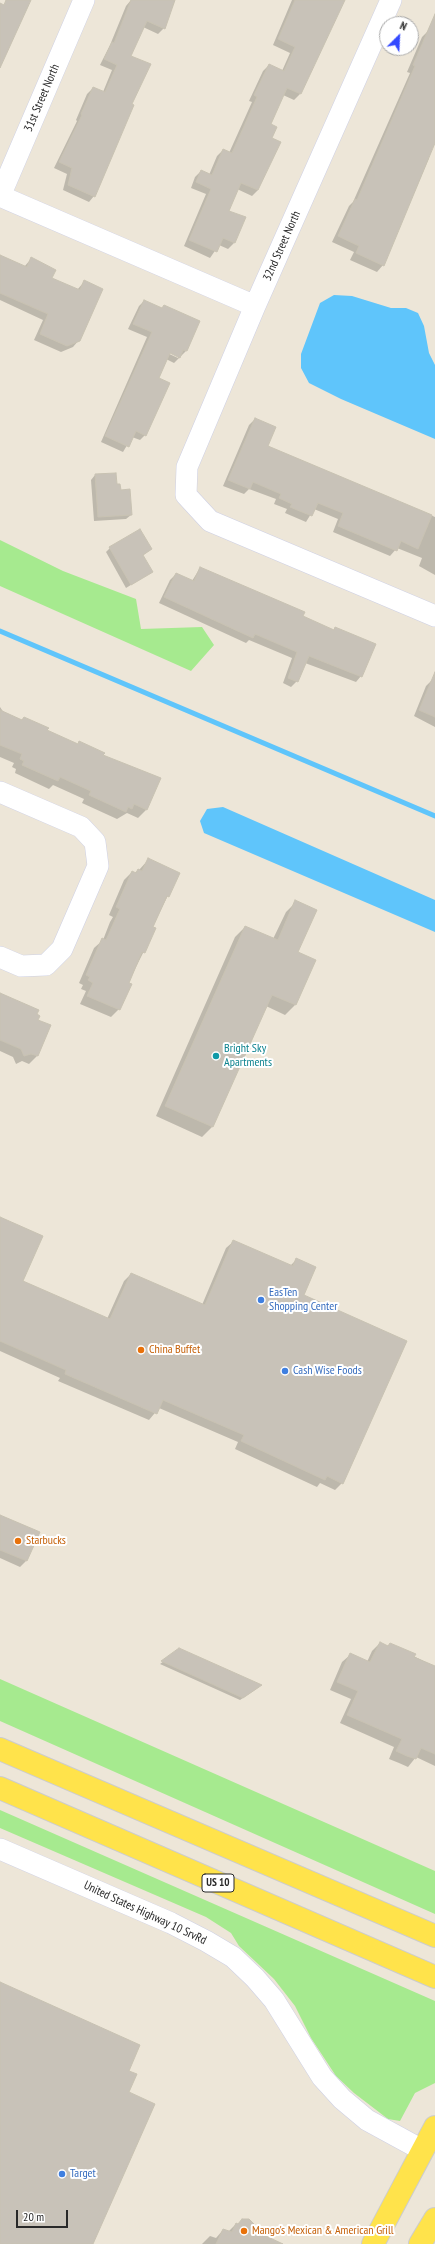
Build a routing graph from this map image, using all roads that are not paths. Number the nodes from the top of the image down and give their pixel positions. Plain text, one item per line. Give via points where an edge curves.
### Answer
1 (84, 0) edge
2 (391, 0) edge
3 (0, 196) edge
4 (255, 306) junction
5 (435, 616) edge
6 (0, 792) edge
7 (0, 957) edge
8 (0, 1749) edge
9 (0, 1788) edge
10 (0, 1849) edge
11 (435, 1936) edge
12 (435, 1978) edge
13 (435, 2127) edge
14 (422, 2150) junction
15 (435, 2219) edge
16 (373, 2244) edge
17 (420, 2244) edge

1 - 3 street, 31st Street North
2 - 4 street, 32nd Street North
3 - 4 street
4 - 5 street, 32nd Street North via 187,467 186,496 210,521
6 - 7 street via 81,827 95,842 98,866 62,949 46,965 21,966
8 - 11 main road
9 - 12 main road, US 10
10 - 14 street, United States Highway 10 SrvRd via 171,1923 233,1957 274,2000 319,2072 342,2099 367,2120
13 - 14 main road
14 - 16 main road
15 - 17 main road

